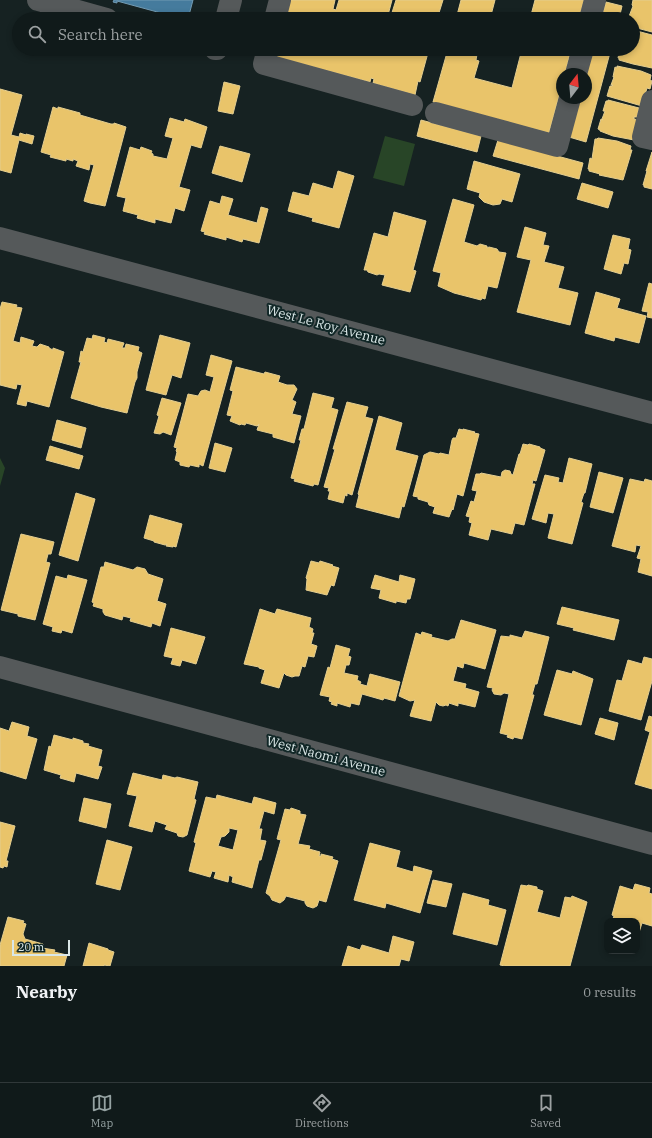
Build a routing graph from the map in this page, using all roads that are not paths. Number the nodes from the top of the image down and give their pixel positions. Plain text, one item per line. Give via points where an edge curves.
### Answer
1 (38, 0) edge
2 (231, 0) edge
3 (280, 0) edge
4 (596, 0) edge
5 (82, 12) edge
6 (228, 12) edge
7 (277, 12) edge
8 (592, 12) edge
9 (266, 56) edge
10 (580, 56) edge
11 (577, 68) edge
12 (652, 101) edge
13 (568, 104) edge
14 (412, 105) dead end
15 (436, 113) dead end
16 (652, 139) edge
17 (0, 238) edge
18 (652, 412) edge
19 (0, 667) edge
20 (652, 844) edge

1 - 5 street
2 - 6 street
3 - 7 street
4 - 8 street
9 - 14 street via 264,64
10 - 11 street
12 - 16 street via 643,136
13 - 15 street via 557,146
17 - 18 street, West Le Roy Avenue
19 - 20 street, West Naomi Avenue

